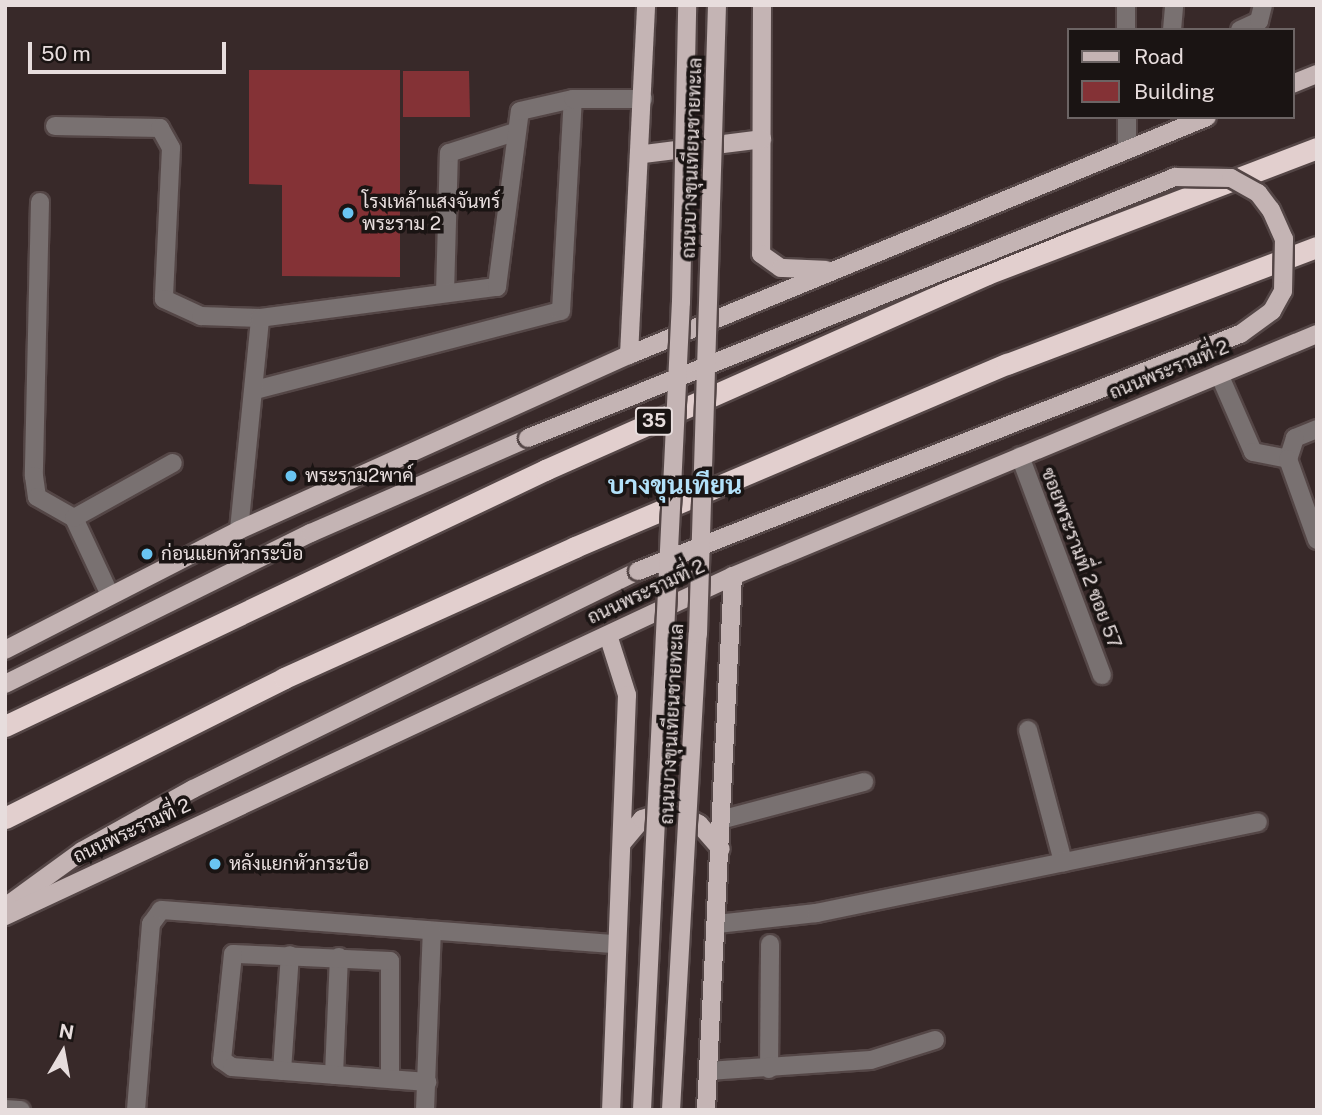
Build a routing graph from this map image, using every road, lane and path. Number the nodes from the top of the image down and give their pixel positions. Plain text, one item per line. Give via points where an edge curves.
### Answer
1 (646, 5) edge
2 (687, 5) edge
3 (717, 5) edge
4 (762, 5) edge
5 (1126, 5) edge
6 (1174, 5) edge
7 (1263, 5) edge
8 (1126, 28) edge
9 (1172, 28) edge
10 (1244, 28) edge
11 (1317, 74) edge
12 (1294, 83) edge
13 (573, 99) junction
14 (643, 99) junction
15 (1127, 119) edge
16 (1197, 119) edge
17 (1172, 124) edge
18 (55, 126) dead end
19 (514, 132) junction
20 (762, 139) junction
21 (1127, 148) junction
22 (1317, 148) edge
23 (644, 154) junction
24 (40, 202) dead end
25 (1317, 247) edge
26 (831, 270) junction
27 (445, 293) junction
28 (260, 318) junction
29 (1317, 334) edge
30 (629, 355) junction
31 (1219, 374) junction
32 (255, 390) junction
33 (1317, 429) edge
34 (1020, 456) junction
35 (1288, 459) junction
36 (173, 463) dead end
37 (74, 518) junction
38 (239, 530) junction
39 (1317, 540) edge
40 (733, 576) junction
41 (110, 595) junction
42 (608, 635) junction
43 (5, 650) edge
44 (1102, 675) dead end
45 (5, 684) edge
46 (5, 726) edge
47 (1028, 730) dead end
48 (864, 782) dead end
49 (5, 818) edge
50 (723, 820) junction
51 (1258, 822) dead end
52 (623, 842) junction
53 (721, 849) junction
54 (1063, 862) junction
55 (5, 907) edge
56 (5, 916) edge
57 (717, 925) junction
58 (432, 931) junction
59 (617, 944) junction
60 (770, 944) dead end
61 (290, 955) junction
62 (339, 957) junction
63 (936, 1040) dead end
64 (769, 1069) junction
65 (282, 1071) junction
66 (708, 1071) junction
67 (334, 1075) junction
68 (390, 1079) junction
69 (427, 1082) junction
70 (5, 1109) edge
71 (21, 1110) edge
72 (136, 1110) edge
73 (425, 1110) edge
74 (611, 1110) edge
75 (642, 1110) edge
76 (671, 1110) edge
77 (706, 1110) edge

1 - 14 main road
2 - 75 main road, ถนนบางขุนเทียนชายทะเล, bridge via 680,316
3 - 76 main road, ถนนบางขุนเทียนชายทะเล, bridge via 698,634
4 - 20 main road
5 - 8 street
6 - 9 street
7 - 10 street via 1259,21
11 - 12 main road
13 - 14 street
13 - 19 street via 520,111
13 - 32 street via 561,311
14 - 23 main road
15 - 21 street
16 - 17 main road
17 - 21 main road
18 - 28 street via 160,128 171,148 164,299 201,316
19 - 27 street via 501,282
19 - 27 street via 449,153
20 - 23 main road
20 - 26 main road via 761,254 780,268
21 - 26 main road
22 - 46 highway, 35 via 987,274 545,470
23 - 30 main road
24 - 37 street via 34,476 37,497
25 - 49 highway via 1007,364 575,547 284,678
26 - 30 main road
27 - 28 street
28 - 32 street
29 - 31 main road, ถนนพระรามที่ 2
30 - 38 main road
31 - 34 main road, ถนนพระรามที่ 2
31 - 35 street via 1253,452
32 - 38 street
33 - 35 street via 1295,438
34 - 40 main road, ถนนพระรามที่ 2
34 - 44 street, ซอยพระรามที่ 2 ซอย 57
35 - 39 street
36 - 37 street
37 - 41 street
38 - 41 main road
40 - 42 main road, ถนนพระรามที่ 2
40 - 50 main road
41 - 43 main road
42 - 52 main road via 627,695
42 - 56 main road, ถนนพระรามที่ 2
45 - 55 main road, bridge via 311,533 528,438 1175,177 1231,178 1258,193 1284,239 1283,291 1272,311 1240,334 638,571 193,789 82,851
47 - 54 street
48 - 50 street
50 - 53 main road
51 - 54 street
52 - 53 main road via 642,819 672,809 699,824
52 - 59 main road
53 - 57 main road
54 - 57 street via 816,913
57 - 66 main road
58 - 59 street
58 - 69 street
58 - 72 street via 161,910 151,924
59 - 74 main road
60 - 64 street
61 - 62 street
61 - 65 street
61 - 65 street via 233,954 222,1048 222,1060 232,1067
62 - 67 street
62 - 68 street via 390,961
63 - 64 street via 871,1060
64 - 66 street
65 - 67 street
66 - 77 main road
67 - 68 street
68 - 69 street
69 - 73 street
70 - 71 street

